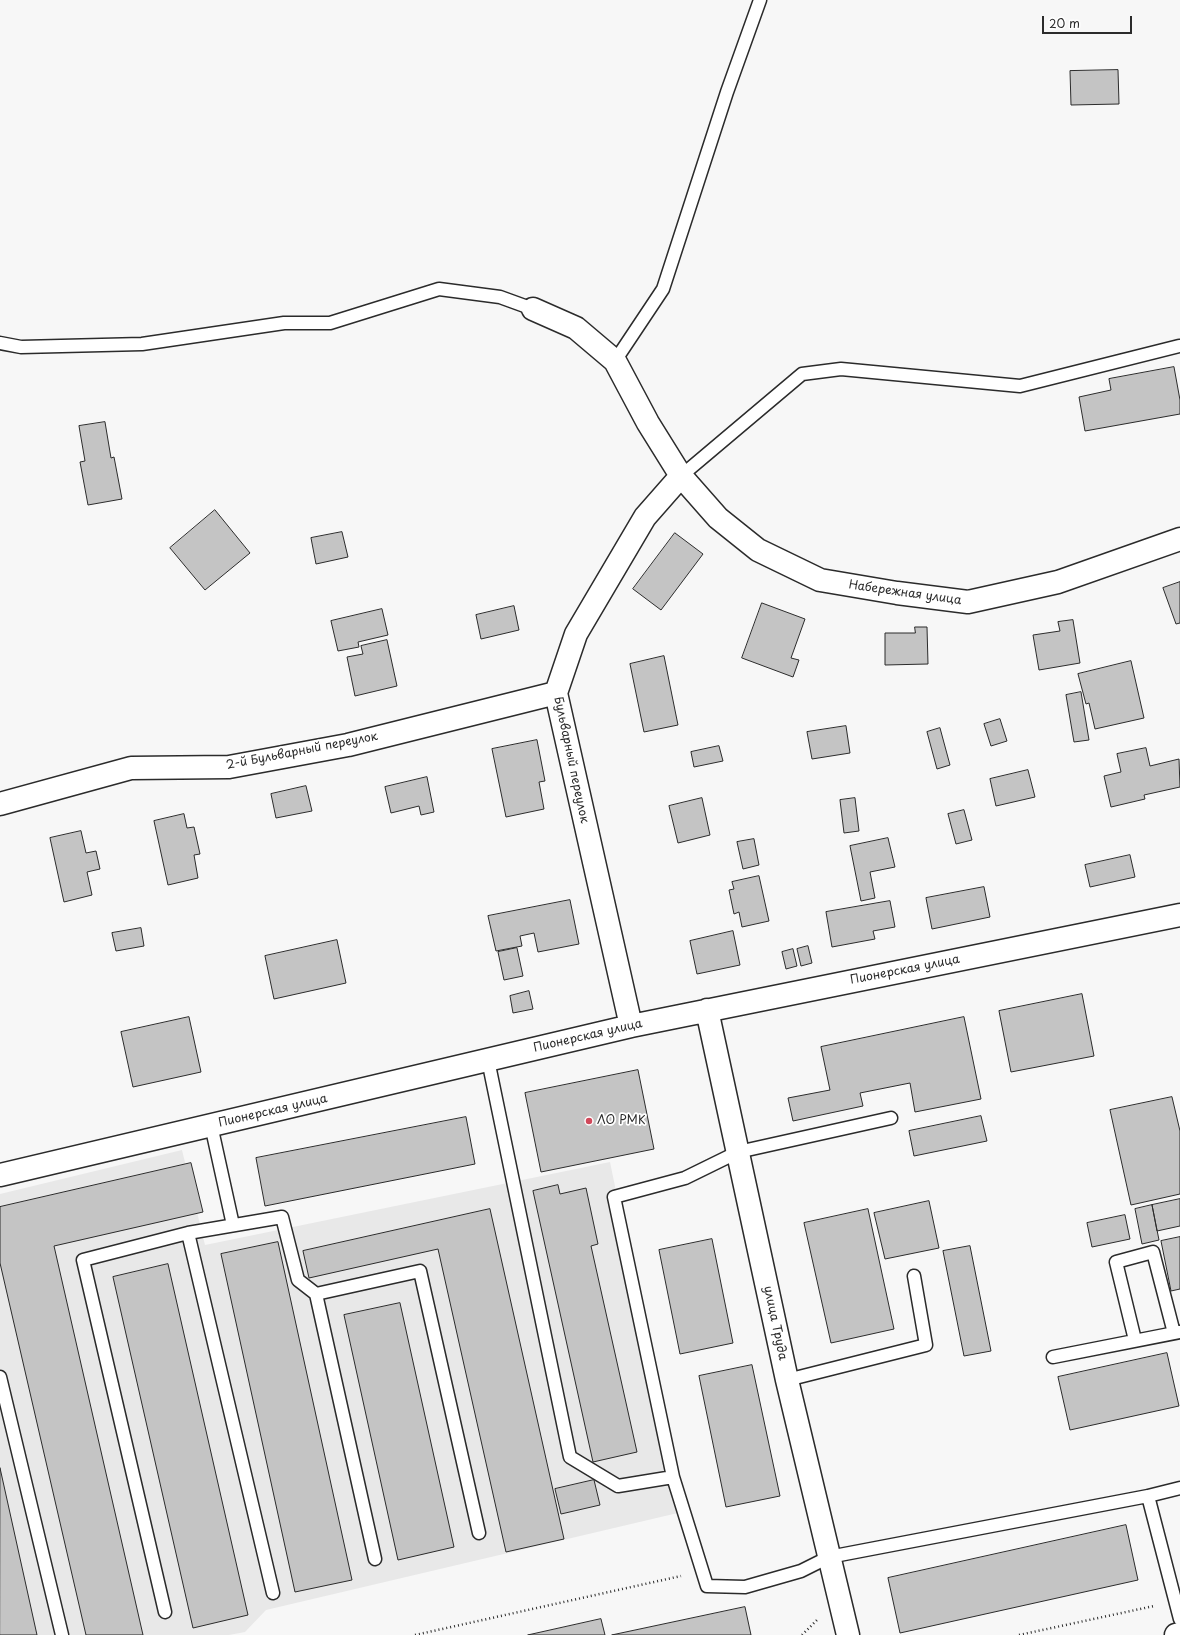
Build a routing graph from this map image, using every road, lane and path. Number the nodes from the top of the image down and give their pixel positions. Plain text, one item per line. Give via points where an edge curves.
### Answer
1 (760, 0) edge
2 (533, 309) joint
3 (0, 343) edge
4 (1179, 346) dead end
5 (615, 361) junction
6 (681, 476) junction
7 (1180, 539) edge
8 (556, 693) junction
9 (0, 804) edge
10 (1180, 915) edge
11 (707, 1010) junction
12 (632, 1026) junction
13 (488, 1060) junction
14 (891, 1118) dead end
15 (211, 1125) junction
16 (738, 1152) junction
17 (0, 1175) edge
18 (233, 1225) junction
19 (188, 1232) junction
20 (914, 1276) dead end
21 (316, 1294) junction
22 (1177, 1332) edge
23 (1135, 1340) junction
24 (1053, 1357) dead end
25 (0, 1377) edge
26 (787, 1380) junction
27 (673, 1477) junction
28 (1180, 1488) edge
29 (1148, 1496) junction
30 (479, 1533) dead end
31 (829, 1557) junction
32 (375, 1559) dead end
33 (703, 1571) junction
34 (273, 1593) dead end
35 (1176, 1602) junction
36 (165, 1612) dead end
37 (1180, 1619) edge
38 (1180, 1634) edge
39 (62, 1635) edge
40 (415, 1635) edge
41 (848, 1635) edge
42 (1019, 1635) edge
43 (1176, 1635) edge

1 - 5 lane via 727,92 663,289
2 - 3 lane via 500,297 439,289 330,323 284,323 142,344 21,347
2 - 5 street via 576,328
4 - 6 lane via 1020,386 841,370 802,374
5 - 6 street, Набережная улица via 648,423
6 - 7 street, Набережная улица via 718,518 758,550 820,580 968,602 1058,582
6 - 8 street, Бульварный переулок via 645,517 576,634
8 - 9 street, 2-й Бульварный переулок via 348,745 229,767 130,768
8 - 12 street, Бульварный переулок
10 - 11 street, Пионерская улица
11 - 12 street, Пионерская улица
11 - 16 street, улица Труда
12 - 13 street, Пионерская улица
13 - 15 street, Пионерская улица
13 - 27 lane via 570,1456 618,1486
14 - 16 lane
15 - 17 street, Пионерская улица
15 - 18 lane
16 - 26 street, улица Труда
16 - 27 lane via 686,1178 614,1197
18 - 19 lane
18 - 21 lane via 282,1217 298,1280
19 - 34 lane
19 - 36 lane via 83,1260
20 - 26 lane via 926,1345
21 - 30 lane via 420,1271
21 - 32 lane
22 - 23 lane
22 - 23 lane via 1153,1252 1116,1262
23 - 24 lane
25 - 39 lane
26 - 31 street, улица Труда
27 - 33 lane
28 - 29 lane
29 - 31 lane
29 - 35 lane
31 - 33 lane via 801,1571 745,1587 707,1586
31 - 41 street, улица Труда
33 - 40 path
35 - 37 lane
35 - 42 path
38 - 43 street

